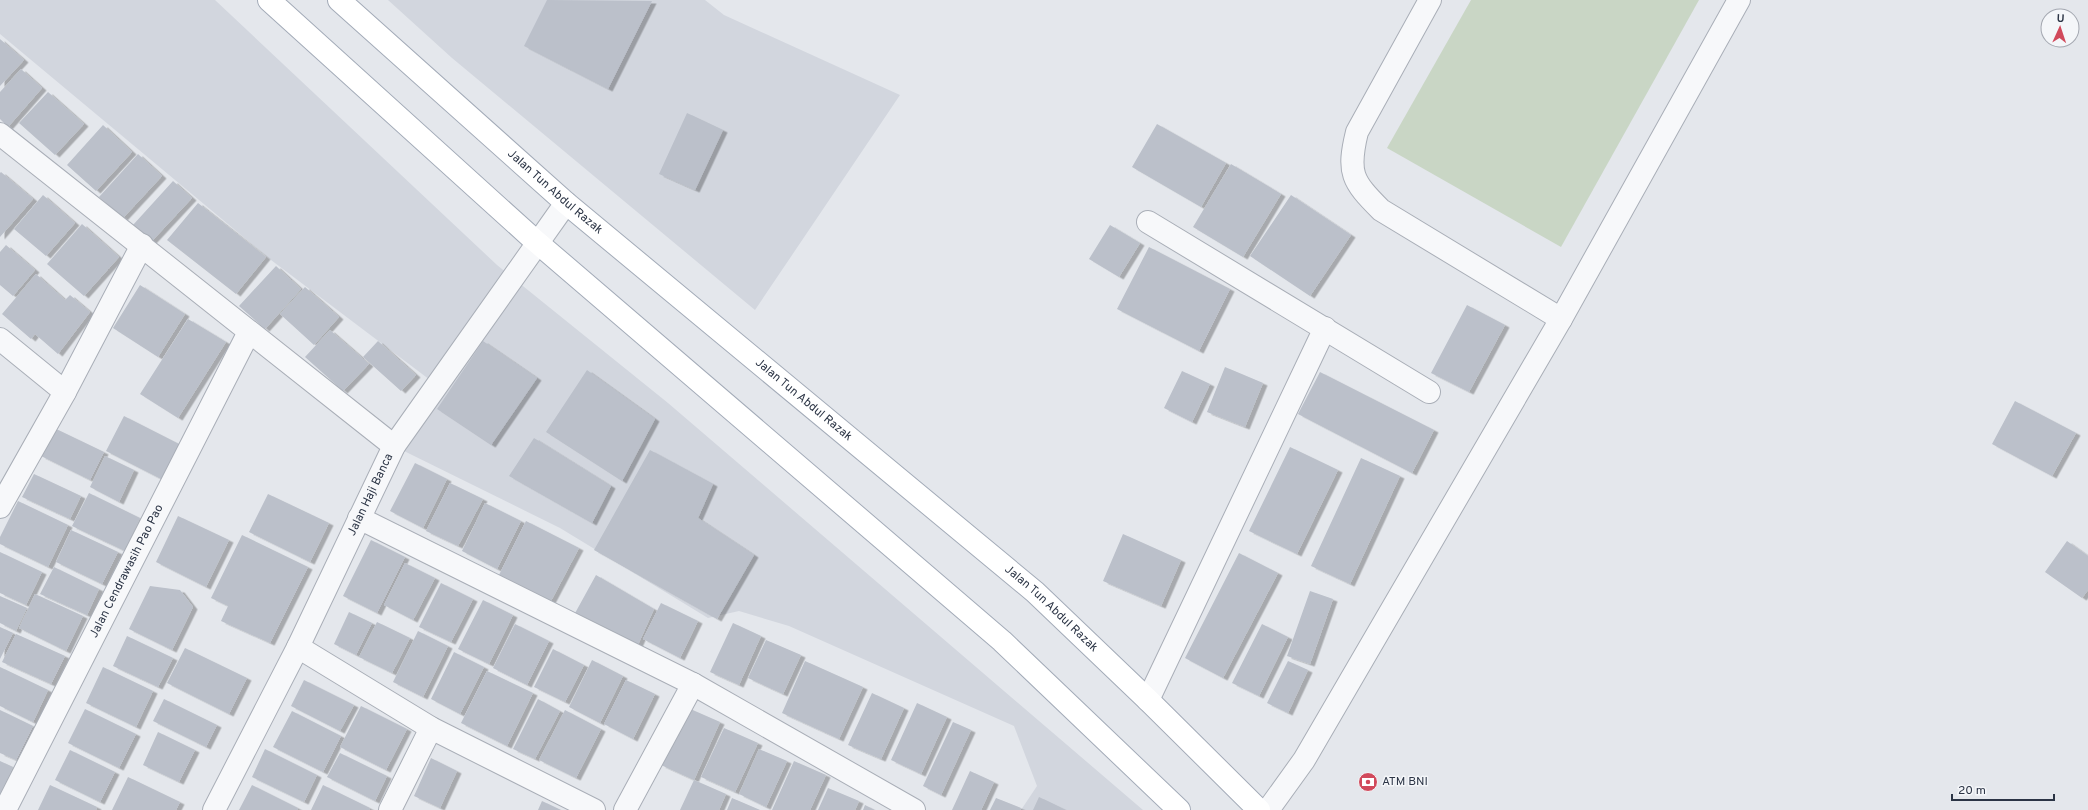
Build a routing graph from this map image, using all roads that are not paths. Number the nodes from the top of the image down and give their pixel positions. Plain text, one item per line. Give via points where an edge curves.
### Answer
1 (269, 0) edge
2 (339, 0) edge
3 (1430, 0) edge
4 (1740, 0) edge
5 (0, 134) edge
6 (566, 202) junction
7 (1148, 222) dead end
8 (538, 243) junction
9 (142, 245) junction
10 (1561, 319) junction
11 (1325, 328) junction
12 (250, 332) junction
13 (0, 339) edge
14 (65, 392) junction
15 (1429, 392) dead end
16 (394, 446) junction
17 (0, 507) edge
18 (359, 518) junction
19 (298, 647) junction
20 (693, 684) junction
21 (1148, 700) junction
22 (431, 728) junction
23 (5, 810) edge
24 (214, 810) edge
25 (390, 810) edge
26 (594, 810) edge
27 (626, 810) edge
28 (914, 810) edge
29 (1178, 810) edge
30 (1259, 810) edge
31 (1268, 810) edge

1 - 8 main road
2 - 6 main road, Jalan Tun Abdul Razak
3 - 10 street via 1357,132 1352,164 1359,188 1381,210
4 - 10 street
5 - 9 street
6 - 8 street, Jalan Haji Banca
6 - 21 main road, Jalan Tun Abdul Razak via 1034,592
7 - 11 street
8 - 16 street, Jalan Haji Banca
8 - 29 main road via 1002,641
9 - 12 street
9 - 14 street
10 - 31 street via 1304,760
11 - 15 street
11 - 21 street
12 - 16 street
12 - 23 street, Jalan Cendrawasih Pao Pao
13 - 14 street
14 - 17 street
16 - 18 street, Jalan Haji Banca
18 - 19 street, Jalan Haji Banca
18 - 20 street
19 - 22 street
19 - 24 street, Jalan Haji Banca
20 - 27 street
20 - 28 street
21 - 30 main road, Jalan Tun Abdul Razak
22 - 25 street
22 - 26 street

